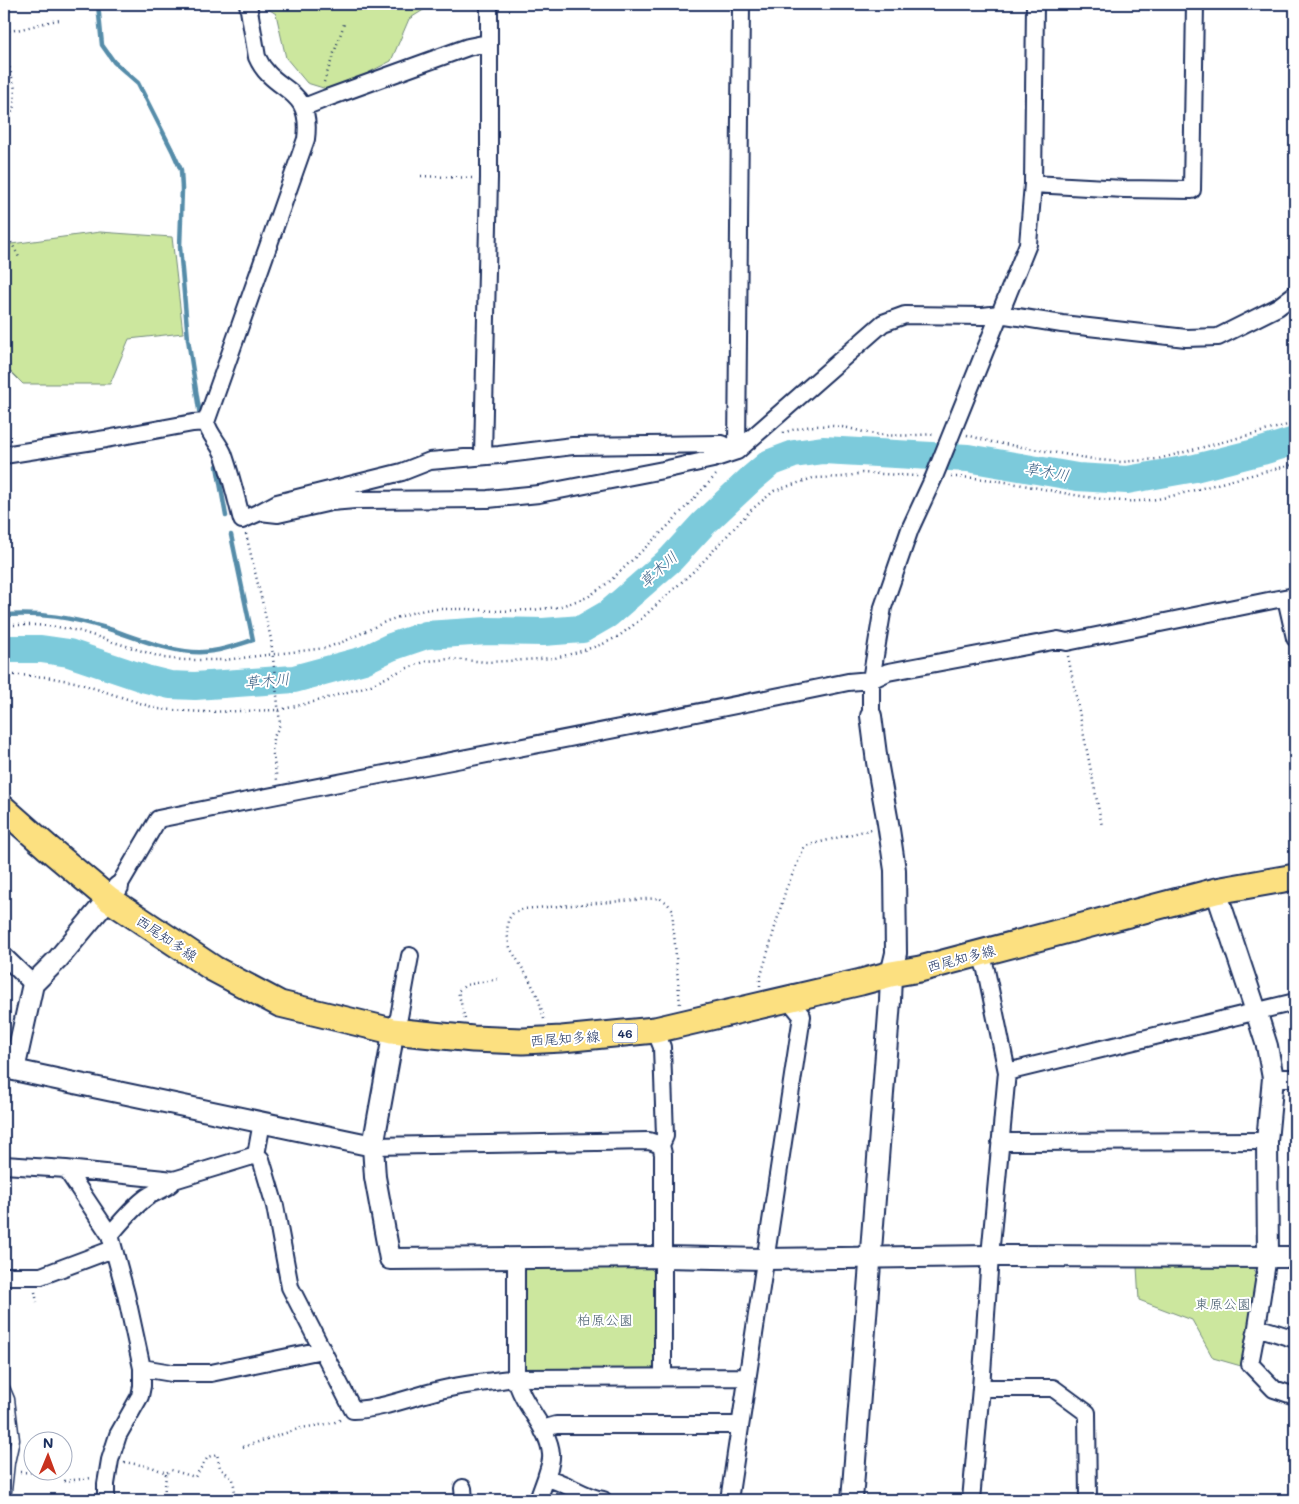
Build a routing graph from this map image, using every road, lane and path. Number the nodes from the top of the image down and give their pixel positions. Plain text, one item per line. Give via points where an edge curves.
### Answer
1 (248, 4) edge
2 (489, 4) edge
3 (741, 4) edge
4 (1035, 4) edge
5 (1195, 4) edge
6 (60, 20) dead end
7 (4, 23) edge
8 (344, 24) dead end
9 (4, 32) edge
10 (488, 43) junction
11 (311, 105) junction
12 (4, 134) edge
13 (421, 176) dead end
14 (489, 178) junction
15 (1033, 184) junction
16 (4, 229) edge
17 (20, 259) dead end
18 (1295, 294) edge
19 (1000, 314) junction
20 (206, 422) junction
21 (1295, 423) edge
22 (778, 435) dead end
23 (950, 438) junction
24 (737, 451) junction
25 (4, 455) edge
26 (484, 456) junction
27 (1295, 464) edge
28 (936, 472) junction
29 (260, 512) junction
30 (242, 520) junction
31 (1290, 597) edge
32 (4, 626) edge
33 (1295, 638) edge
34 (1065, 641) junction
35 (272, 654) junction
36 (4, 675) edge
37 (870, 680) junction
38 (279, 710) junction
39 (871, 716) joint
40 (279, 794) junction
41 (4, 808) edge
42 (888, 825) junction
43 (1102, 826) dead end
44 (1295, 877) edge
45 (1216, 891) junction
46 (114, 893) junction
47 (980, 953) junction
48 (4, 956) edge
49 (410, 956) dead end
50 (891, 974) junction
51 (498, 979) dead end
52 (33, 984) junction
53 (788, 999) junction
54 (1295, 1002) edge
55 (763, 1005) junction
56 (1256, 1011) junction
57 (685, 1023) junction
58 (655, 1030) junction
59 (392, 1031) junction
60 (466, 1038) junction
61 (546, 1040) junction
62 (9, 1068) edge
63 (1007, 1072) junction
64 (1273, 1078) junction
65 (1295, 1078) edge
66 (262, 1122) junction
67 (1267, 1141) junction
68 (1000, 1142) junction
69 (661, 1145) junction
70 (374, 1146) junction
71 (256, 1155) junction
72 (4, 1165) edge
73 (66, 1169) junction
74 (174, 1180) junction
75 (111, 1242) junction
76 (990, 1256) junction
77 (1268, 1256) junction
78 (663, 1257) junction
79 (1295, 1257) edge
80 (516, 1258) junction
81 (871, 1258) junction
82 (765, 1259) junction
83 (4, 1276) edge
84 (1257, 1327) junction
85 (1295, 1339) edge
86 (322, 1350) junction
87 (142, 1368) junction
88 (663, 1377) junction
89 (747, 1377) junction
90 (516, 1378) junction
91 (4, 1385) edge
92 (981, 1388) junction
93 (1295, 1396) edge
94 (352, 1410) junction
95 (740, 1425) junction
96 (543, 1430) junction
97 (243, 1447) dead end
98 (110, 1460) junction
99 (9, 1472) junction
100 (22, 1472) edge
101 (166, 1473) junction
102 (107, 1478) junction
103 (546, 1478) junction
104 (72, 1480) edge
105 (6, 1500) edge
106 (106, 1500) edge
107 (164, 1500) edge
108 (236, 1500) edge
109 (538, 1500) edge
110 (601, 1500) edge
111 (729, 1500) edge
112 (852, 1500) edge
113 (971, 1500) edge
114 (1088, 1500) edge

1 - 11 street via 261,66
2 - 10 street
3 - 24 street
4 - 15 street
5 - 15 street via 1192,190
6 - 9 path
7 - 9 path
8 - 11 path
9 - 12 path via 15,89 14,106
10 - 11 street via 468,47
10 - 14 street
11 - 20 street via 306,139
13 - 14 path
14 - 26 street
15 - 19 street via 1028,244
16 - 17 path
18 - 19 street via 1278,307 1218,337 1186,338
19 - 23 street
19 - 24 street via 905,315 882,323
20 - 25 street
20 - 30 street via 222,450
21 - 23 path via 1136,462 1099,460 964,435
22 - 23 path via 814,426 873,434
23 - 28 street
24 - 26 street via 722,444 671,444 573,446
24 - 29 street via 663,470 540,494 488,499 355,500 278,514
24 - 35 path via 667,527 609,582 588,597 558,607 532,610 458,608 411,612 326,648
26 - 29 street via 430,461 402,472 277,503
27 - 28 path via 1145,501 1090,498
28 - 37 street via 910,529 882,607
28 - 38 path via 862,473 813,478 774,491 640,620 603,644 555,658 427,661 370,685
29 - 30 street
30 - 35 path
31 - 33 street
31 - 34 street
32 - 35 path via 36,624 72,629 164,658 183,660 224,660
34 - 37 street via 888,672
34 - 43 path
35 - 38 path
36 - 38 path via 75,682 158,708 202,712
37 - 39 street
37 - 40 street
38 - 40 path via 280,724 272,748
39 - 42 street
40 - 46 street via 158,819
41 - 46 main road, 西尾知多線 / 46 via 47,847
42 - 50 street via 895,879 896,953
42 - 55 path via 805,846 786,890 760,979
44 - 45 main road, 西尾知多線 / 46
45 - 47 main road, 西尾知多線 / 46
45 - 56 street
46 - 52 street
46 - 59 main road, 西尾知多線 / 46 via 214,969 280,1004
47 - 50 main road, 西尾知多線 / 46
47 - 63 street
48 - 52 street
49 - 59 street via 399,1017
50 - 53 main road, 西尾知多線 / 46
50 - 81 street
51 - 60 path via 466,985 458,991 467,1026
52 - 62 street
53 - 55 main road, 西尾知多線 / 46
53 - 82 street via 802,1016
54 - 56 street
55 - 57 main road, 西尾知多線 / 46
56 - 63 street
56 - 64 street
57 - 58 main road, 西尾知多線 / 46
57 - 61 path via 680,1007 672,908 666,902 659,898 522,909 508,920 508,940 538,997
58 - 61 main road, 西尾知多線 / 46
58 - 69 street via 662,1047 665,1136
59 - 60 main road, 西尾知多線 / 46
59 - 70 street
60 - 61 main road, 西尾知多線 / 46
62 - 66 street
63 - 68 street
64 - 65 street
64 - 67 street
66 - 70 street
66 - 71 street
67 - 68 street
67 - 77 street
68 - 76 street
69 - 70 street via 649,1141
69 - 78 street
70 - 80 street via 375,1177 390,1259
71 - 74 street
71 - 86 street via 261,1159 275,1206 290,1287
72 - 73 street
73 - 74 street
73 - 75 street
74 - 75 street via 129,1213
75 - 83 street via 42,1276
75 - 87 street
76 - 77 street
76 - 81 street
76 - 92 street
77 - 79 street
77 - 84 street
78 - 80 street
78 - 82 street
78 - 88 street
80 - 90 street
81 - 82 street
81 - 112 street
82 - 89 street
84 - 85 street
84 - 93 street via 1250,1364 1274,1389
86 - 87 street via 211,1373 172,1373
86 - 94 street
87 - 98 street via 140,1396 118,1435
88 - 89 street
88 - 90 street
89 - 95 street
90 - 94 street via 450,1388 391,1404
90 - 96 street via 525,1402
91 - 99 lane via 10,1399 15,1440
92 - 113 street
92 - 114 street via 1054,1388 1087,1413
94 - 97 path via 340,1421 301,1428
95 - 96 street via 556,1425
95 - 111 street
96 - 103 street via 551,1456
98 - 101 path via 152,1467
98 - 102 street
99 - 100 path
99 - 105 lane
101 - 107 path
101 - 108 path via 171,1470 196,1477 208,1457 216,1454 220,1468 234,1479
102 - 104 path
102 - 106 street
103 - 109 street
103 - 110 street

